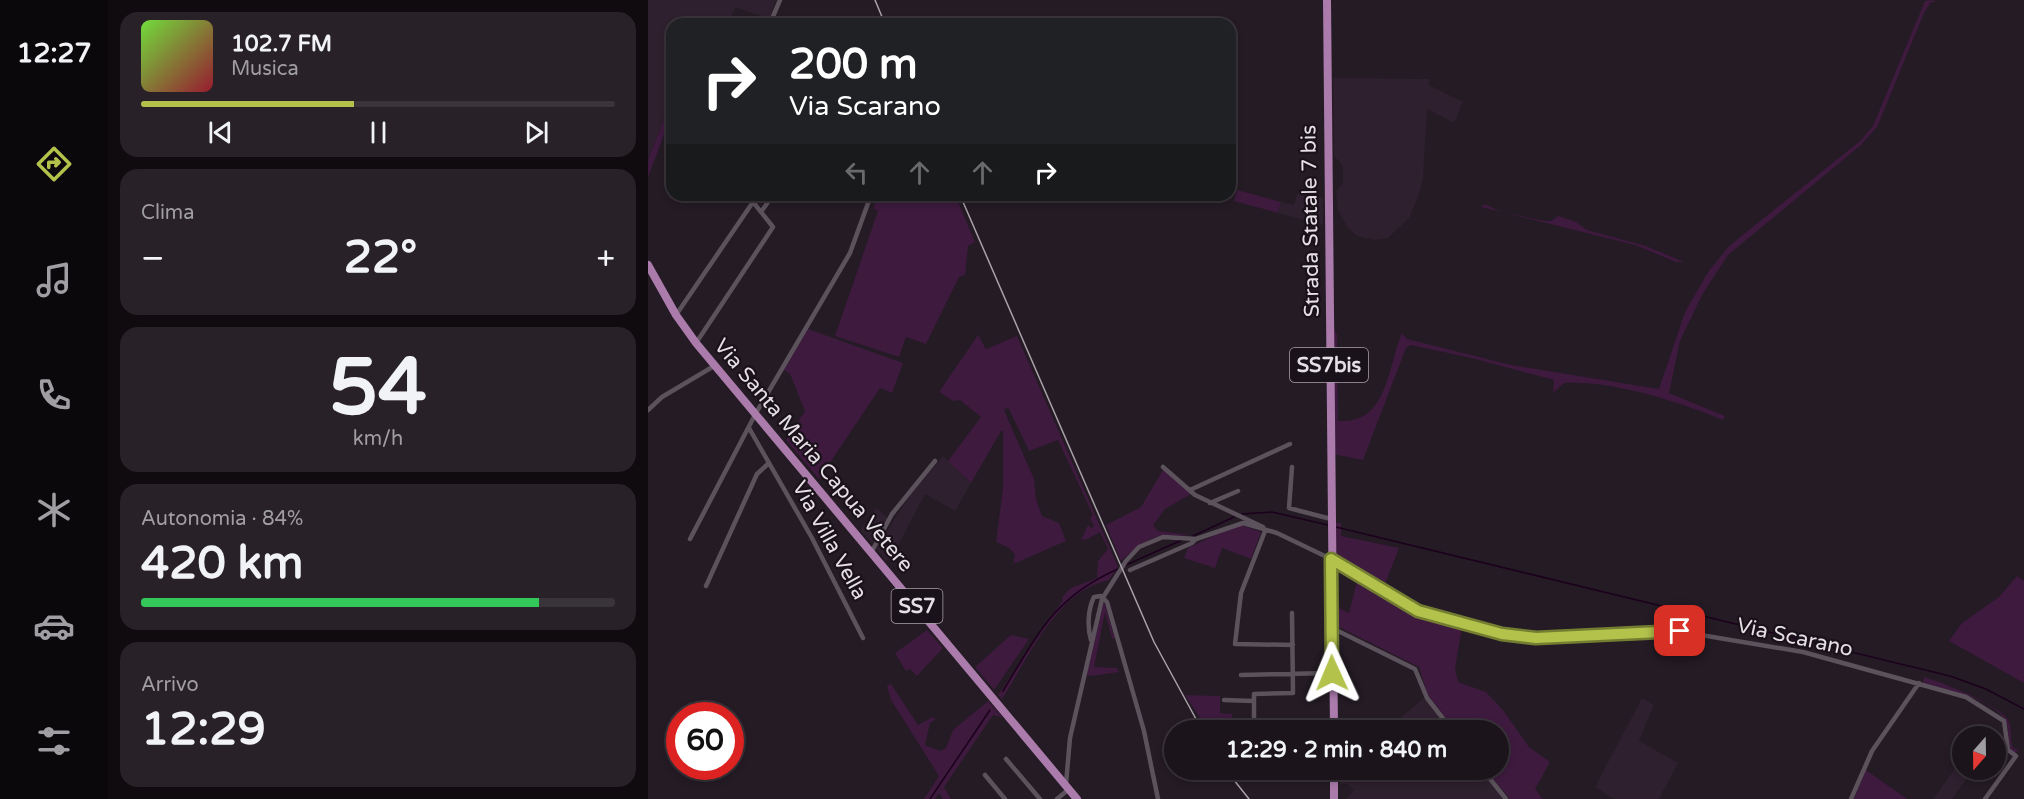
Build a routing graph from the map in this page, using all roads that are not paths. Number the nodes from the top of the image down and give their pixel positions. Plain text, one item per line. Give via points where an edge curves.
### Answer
1 (780, 0) edge
2 (1327, 0) edge
3 (772, 18) edge
4 (768, 201) edge
5 (869, 201) edge
6 (761, 212) junction
7 (648, 265) edge
8 (676, 315) junction
9 (696, 343) junction
10 (714, 366) junction
11 (648, 410) edge
12 (756, 413) junction
13 (749, 428) junction
14 (1290, 444) dead end
15 (935, 460) dead end
16 (769, 463) junction
17 (1292, 466) dead end
18 (1163, 467) dead end
19 (1190, 490) junction
20 (1238, 491) dead end
21 (1210, 503) junction
22 (1331, 519) junction
23 (1265, 531) junction
24 (1277, 533) junction
25 (690, 538) dead end
26 (1196, 539) junction
27 (872, 551) junction
28 (1331, 559) junction
29 (1130, 570) dead end
30 (706, 586) dead end
31 (1292, 613) dead end
32 (1332, 628) junction
33 (863, 638) dead end
34 (1092, 640) junction
35 (1293, 645) junction
36 (1332, 673) junction
37 (1293, 674) junction
38 (1241, 675) dead end
39 (1919, 683) junction
40 (1224, 700) dead end
41 (1254, 701) junction
42 (1254, 720) edge
43 (1334, 720) edge
44 (1444, 720) edge
45 (1006, 759) dead end
46 (985, 776) dead end
47 (1334, 780) edge
48 (1491, 780) edge
49 (1067, 787) junction
50 (1005, 799) edge
51 (1040, 799) edge
52 (1057, 799) edge
53 (1077, 799) edge
54 (1083, 799) edge
55 (1158, 799) edge
56 (1334, 799) edge
57 (1506, 799) edge
58 (1851, 799) edge
59 (1985, 799) edge

1 - 3 street
2 - 22 main road, Strada Statale 7 bis / SS7bis
4 - 6 street
5 - 12 street via 850,253
6 - 8 street via 753,202
6 - 9 street via 773,227
7 - 8 main road, Via Santa Maria Capua Vetere / SS7
8 - 9 main road, Via Santa Maria Capua Vetere / SS7
9 - 10 main road, Via Santa Maria Capua Vetere / SS7
10 - 11 street via 662,397
10 - 12 main road, Via Santa Maria Capua Vetere / SS7
12 - 13 street
12 - 27 main road, Via Santa Maria Capua Vetere / SS7
13 - 16 street, Via Villa Vella
13 - 25 street
14 - 19 street
15 - 27 street via 892,514
16 - 30 street via 757,474
16 - 33 street, Via Villa Vella
17 - 22 street via 1290,508
18 - 19 street
19 - 21 street
20 - 21 street
21 - 24 street
22 - 28 main road, Strada Statale 7 bis / SS7bis
23 - 24 street
23 - 26 street via 1240,522
23 - 35 street via 1241,593 1234,644
24 - 28 street, Via Scarano
26 - 29 street
26 - 34 street via 1163,537 1132,554 1100,603
27 - 49 main road, Via Santa Maria Capua Vetere / SS7
28 - 32 main road, Strada Statale 7 bis / SS7bis
28 - 39 street, Via Scarano via 1418,611 1502,634 1536,638 1680,631 1803,652
31 - 35 street
32 - 36 main road, Strada Statale 7 bis / SS7bis
32 - 44 street via 1411,665 1419,674 1426,698
34 - 49 street via 1070,738
34 - 55 street via 1091,603 1094,597 1101,596 1107,602 1144,731
35 - 37 street
36 - 37 street
36 - 43 main road, Strada Statale 7 bis / SS7bis
37 - 38 street
37 - 41 street via 1293,693 1254,694
39 - 58 street via 1872,751
39 - 59 street, Via Scarano via 1966,697 1998,715 2005,724 2008,750 2016,756
40 - 41 street
41 - 42 street
45 - 51 street
46 - 50 street
47 - 56 main road
48 - 57 street
49 - 52 street
49 - 53 main road, Via Santa Maria Capua Vetere / SS7
53 - 54 street

